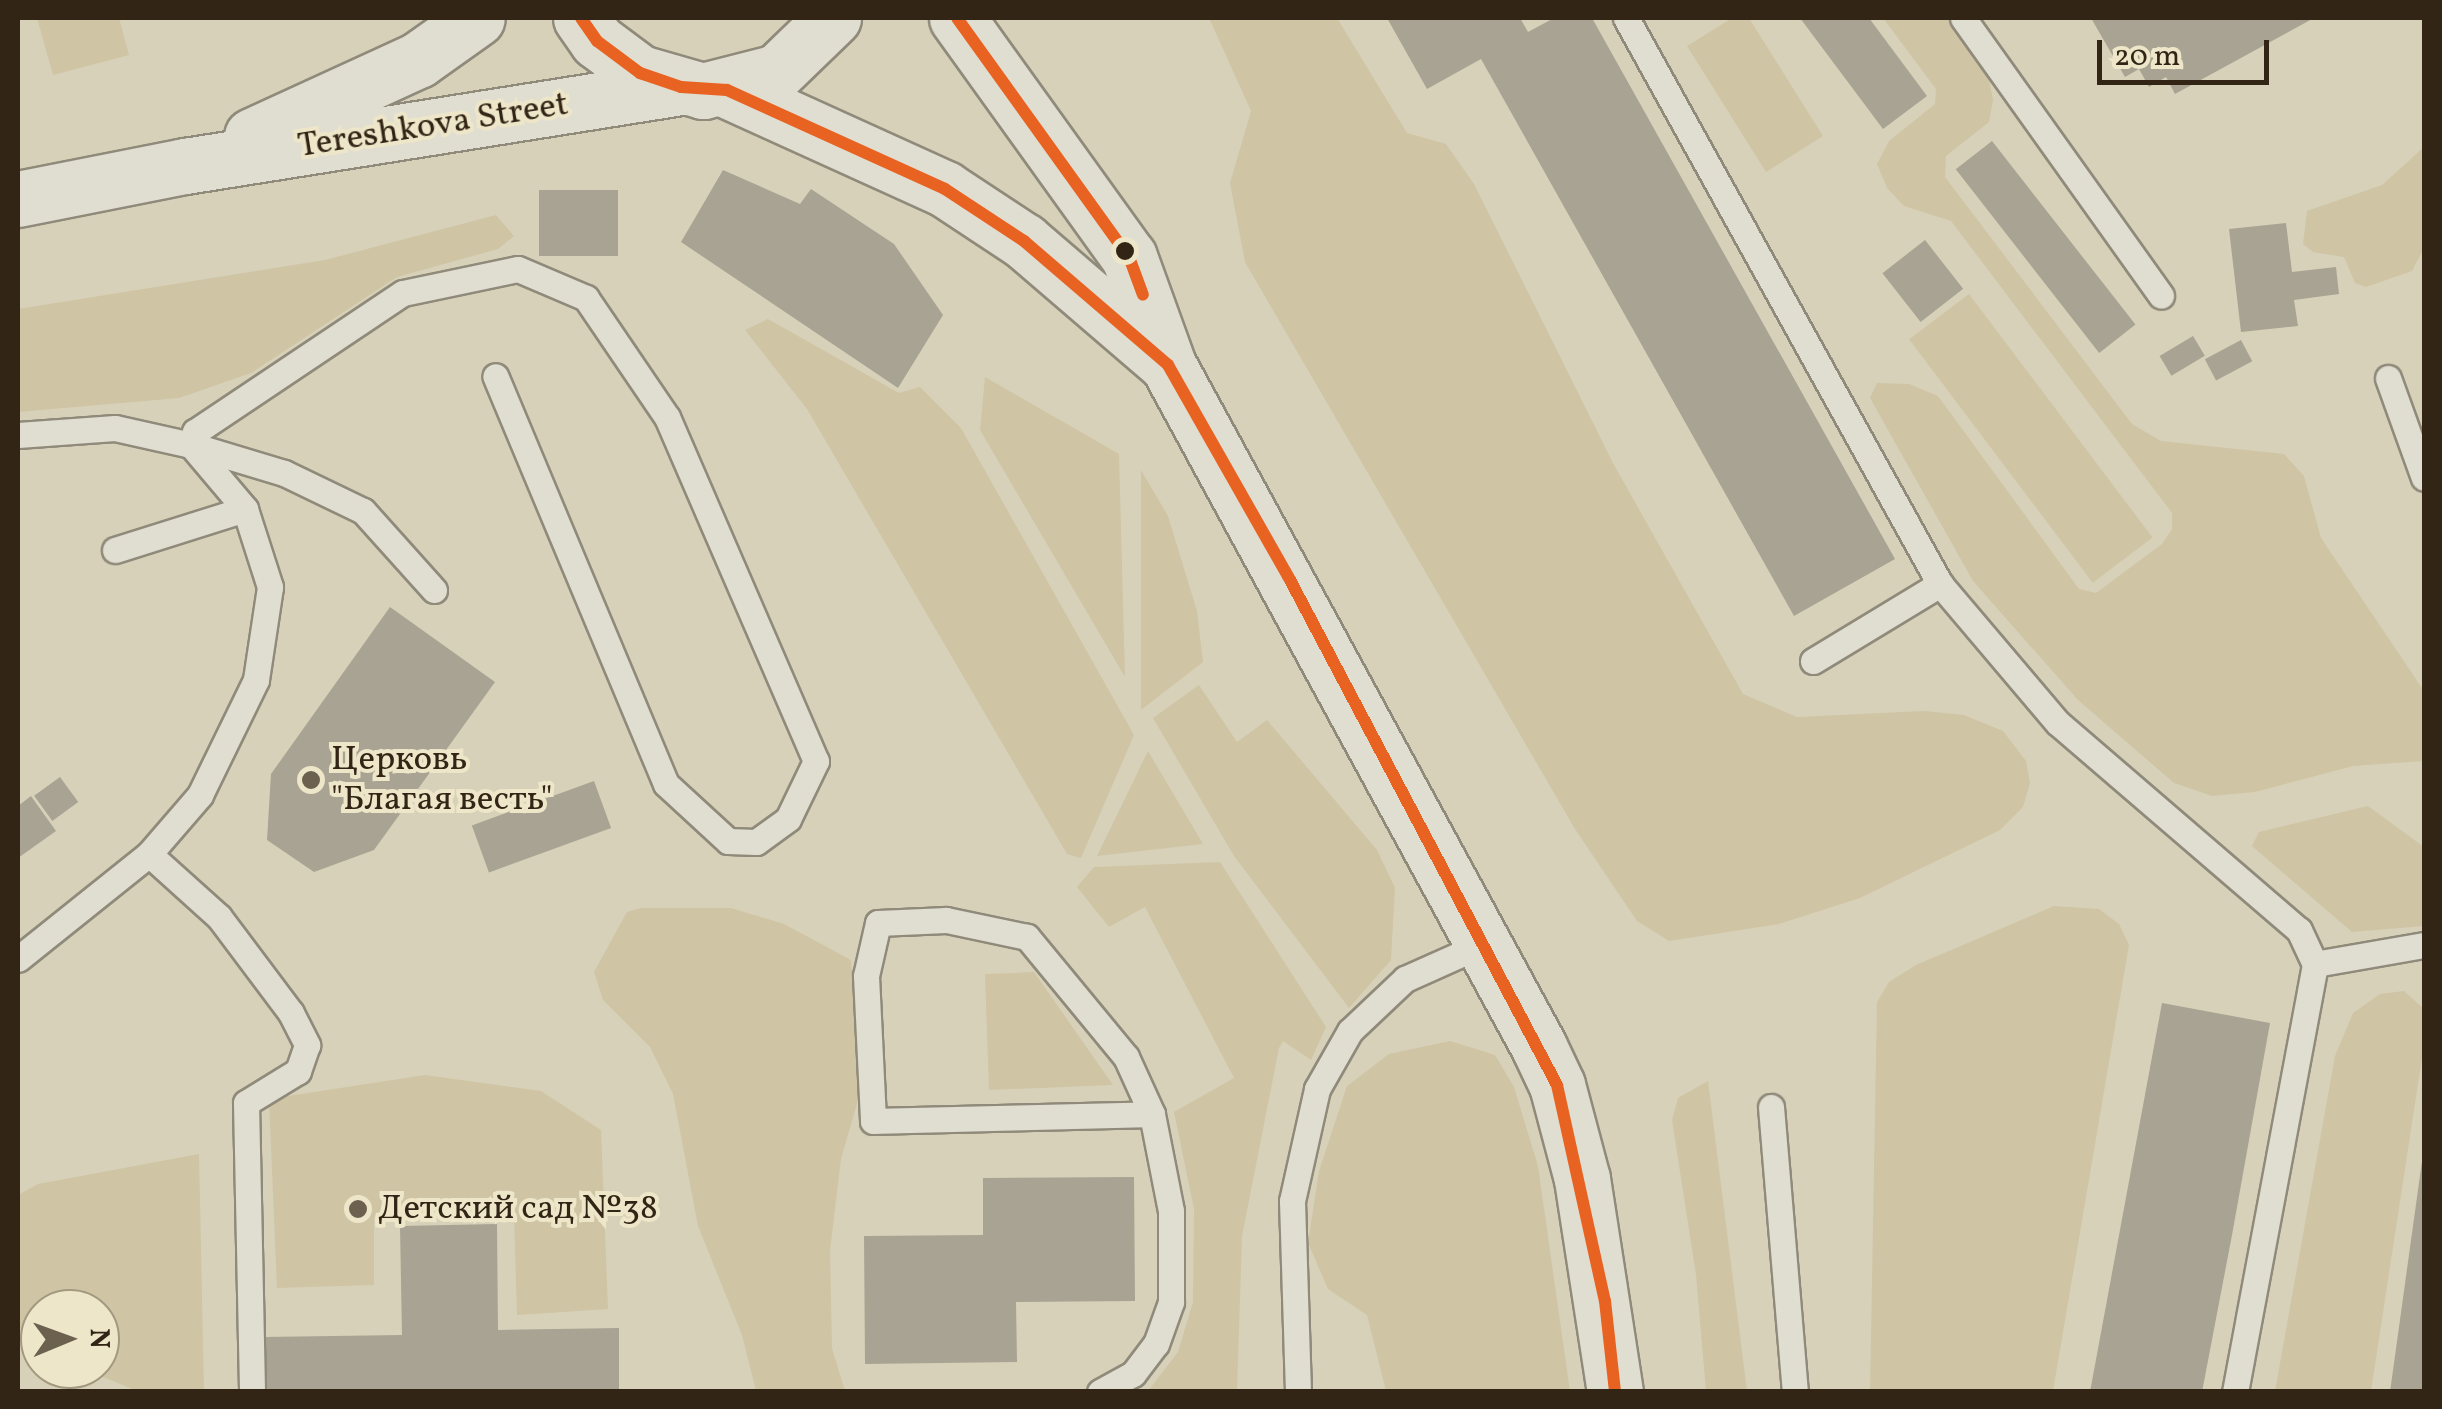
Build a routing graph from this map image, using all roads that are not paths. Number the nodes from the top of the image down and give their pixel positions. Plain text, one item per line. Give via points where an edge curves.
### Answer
1 (477, 18) edge
2 (582, 18) edge
3 (834, 18) edge
4 (958, 18) edge
5 (1626, 18) edge
6 (1964, 18) edge
7 (704, 88) junction
8 (185, 166) junction
9 (18, 199) edge
10 (2161, 296) dead end
11 (1168, 365) junction
12 (495, 376) dead end
13 (2388, 378) dead end
14 (18, 434) edge
15 (191, 445) junction
16 (2424, 478) edge
17 (245, 508) junction
18 (115, 550) dead end
19 (1940, 584) junction
20 (434, 590) dead end
21 (1813, 661) dead end
22 (149, 854) junction
23 (1480, 945) junction
24 (2424, 945) edge
25 (18, 959) edge
26 (2314, 964) junction
27 (1770, 1107) dead end
28 (1152, 1114) junction
29 (252, 1392) edge
30 (1100, 1392) edge
31 (1298, 1392) edge
32 (1616, 1392) edge
33 (1795, 1392) edge
34 (2235, 1392) edge

1 - 8 main road, Tereshkova Street via 418,60
2 - 7 main road via 616,58
3 - 7 main road, Tereshkova Street via 777,72
4 - 11 main road via 1129,256
5 - 19 lane
6 - 10 lane
7 - 8 main road, Tereshkova Street
7 - 11 main road via 945,189 1024,242
8 - 9 main road, Tereshkova Street
11 - 23 main road via 1289,578
12 - 15 lane via 666,784 728,840 756,842 788,819 816,760 666,417 586,298 518,269 403,293 195,432
13 - 16 lane
14 - 15 lane via 114,428
15 - 17 lane
15 - 20 lane via 284,472 363,512
17 - 18 lane
17 - 22 lane via 270,586 256,680 200,795
19 - 21 lane
19 - 26 lane via 2058,723 2300,930
22 - 25 lane
22 - 29 lane via 218,917 292,1013 306,1045 298,1071 246,1103
23 - 31 lane via 1405,979 1350,1031 1317,1090 1292,1201
23 - 32 main road via 1557,1085 1599,1266
24 - 26 lane
26 - 34 lane
27 - 33 lane
28 - 28 lane via 872,1121 866,976 878,923 946,920 1028,937 1126,1058
28 - 30 lane via 1171,1211 1171,1302 1156,1344 1133,1374

